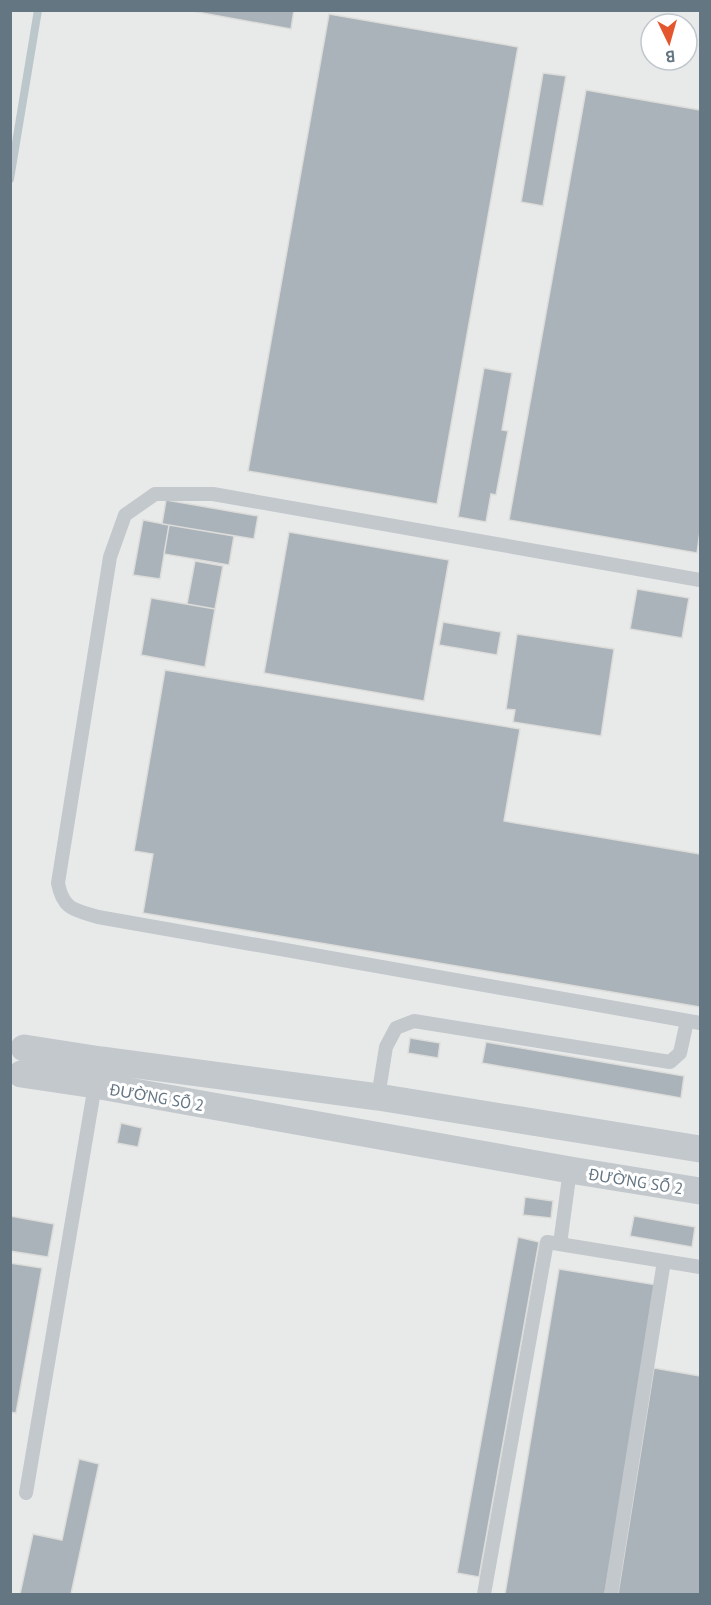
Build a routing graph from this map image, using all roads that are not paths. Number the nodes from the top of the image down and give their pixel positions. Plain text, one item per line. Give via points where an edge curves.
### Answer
1 (700, 580) edge
2 (694, 1022) edge
3 (23, 1061) dead end
4 (98, 1072) junction
5 (378, 1096) junction
6 (700, 1149) edge
7 (570, 1170) junction
8 (700, 1191) edge
9 (560, 1244) junction
10 (664, 1261) junction
11 (700, 1267) edge
12 (26, 1493) dead end
13 (484, 1594) edge
14 (610, 1594) edge

1 - 2 lane via 213,494 155,494 125,515 110,557 58,884 61,897 72,909 98,917
2 - 5 lane via 680,1053 670,1062 414,1021 396,1028 386,1047
3 - 4 street
4 - 5 street, ĐƯỜNG SỐ 2
4 - 7 street, ĐƯỜNG SỐ 2
4 - 12 lane
5 - 6 street, ĐƯỜNG SỐ 2
7 - 8 street, ĐƯỜNG SỐ 2
7 - 9 lane
9 - 10 lane
9 - 13 lane via 547,1242
10 - 11 lane
10 - 14 lane

